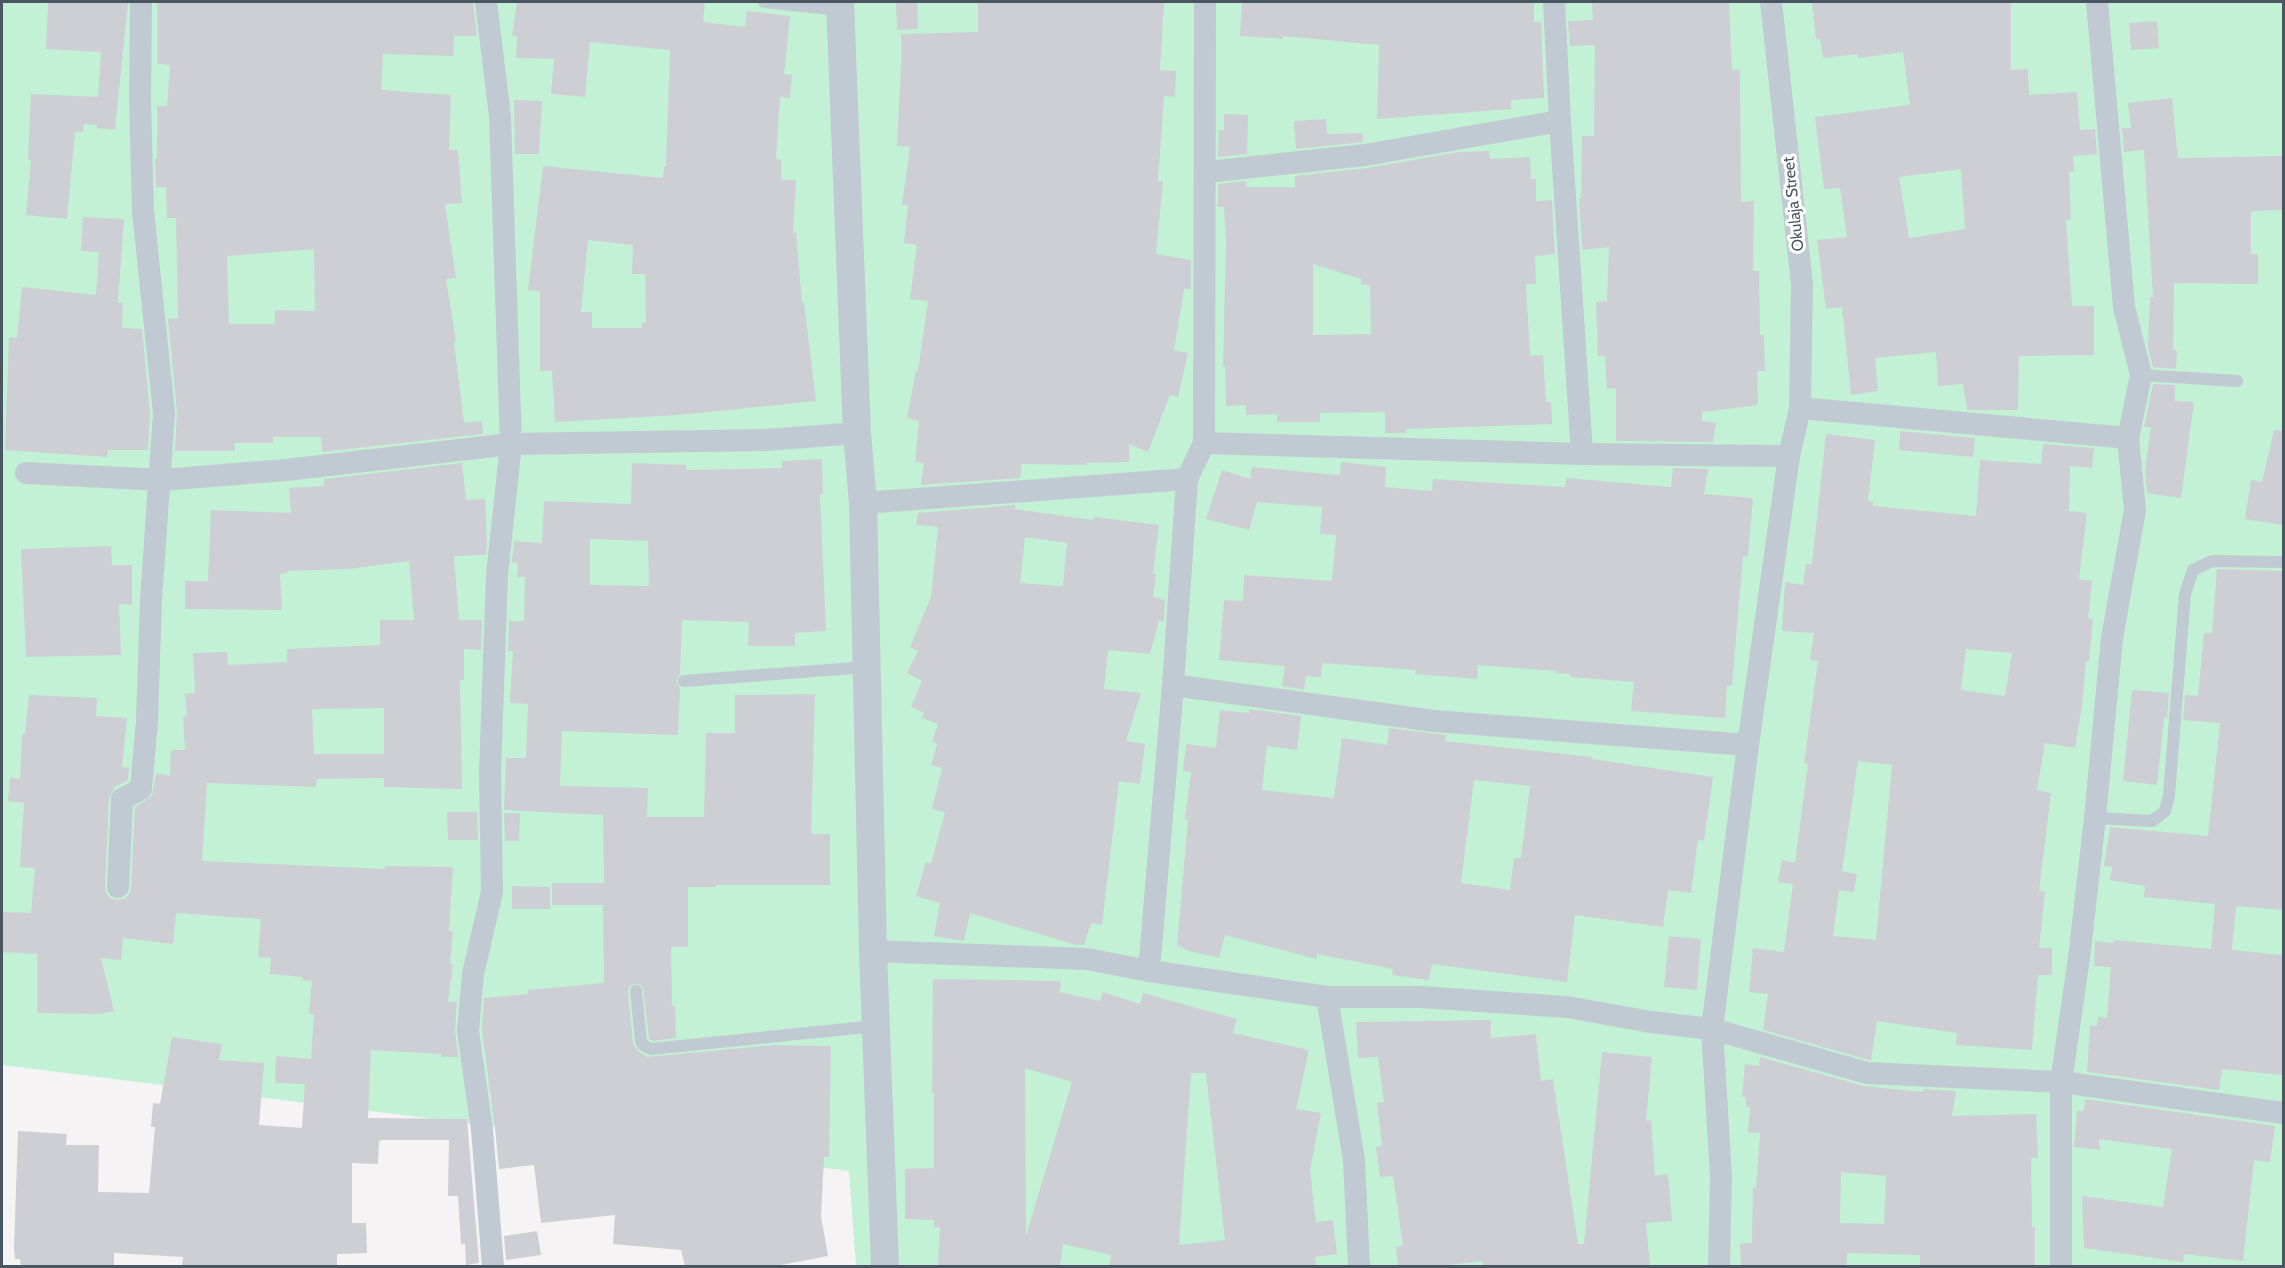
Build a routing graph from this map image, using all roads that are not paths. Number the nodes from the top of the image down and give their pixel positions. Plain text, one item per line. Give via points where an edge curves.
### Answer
1 (141, 2) edge
2 (486, 2) edge
3 (764, 2) edge
4 (1205, 2) edge
5 (1554, 2) edge
6 (1771, 2) edge
7 (2097, 2) edge
8 (841, 6) edge
9 (1560, 121) junction
10 (1206, 172) junction
11 (2140, 375) junction
12 (2236, 381) dead end
13 (1800, 408) junction
14 (857, 433) junction
15 (2128, 438) junction
16 (1204, 443) junction
17 (511, 444) junction
18 (1582, 454) junction
19 (1789, 456) junction
20 (26, 473) dead end
21 (1187, 479) junction
22 (161, 480) junction
23 (863, 503) junction
24 (2283, 562) edge
25 (867, 668) junction
26 (684, 681) dead end
27 (1173, 685) junction
28 (1748, 745) junction
29 (2095, 818) junction
30 (118, 888) dead end
31 (873, 951) junction
32 (1149, 971) junction
33 (636, 991) dead end
34 (1327, 997) junction
35 (876, 1026) junction
36 (1712, 1029) junction
37 (2061, 1082) junction
38 (2283, 1113) edge
39 (493, 1266) edge
40 (885, 1266) edge
41 (1359, 1266) edge
42 (1719, 1266) edge
43 (2061, 1266) edge

1 - 22 street via 143,211 164,413
2 - 17 street via 500,116
3 - 8 lane
4 - 10 street
5 - 9 street
6 - 13 street, Okulaja Street via 1802,284
7 - 11 street via 2124,307
8 - 14 street
9 - 10 street via 1365,155
9 - 18 street
10 - 16 street
11 - 12 lane
11 - 15 street
13 - 15 street
13 - 19 street, Okulaja Street
14 - 17 street via 765,440
14 - 23 street
15 - 29 street via 2135,510 2112,638
16 - 18 street
16 - 21 street
17 - 22 street
17 - 39 street via 497,575 490,772 492,892 473,974 468,1031 482,1130
18 - 19 street
19 - 28 street, Okulaja Street
20 - 22 street
21 - 23 street
21 - 27 street
22 - 30 street via 141,789 122,799
23 - 25 street
24 - 29 lane via 2212,561 2193,570 2185,594 2166,811 2152,821
25 - 26 lane
25 - 31 street
27 - 28 street via 1434,721
27 - 32 street
28 - 36 street, Okulaja Street
29 - 37 street
31 - 32 street via 1087,959
31 - 35 street
32 - 34 street
33 - 35 lane via 641,1041 651,1049
34 - 36 street via 1421,997 1567,1007
34 - 41 street via 1354,1160
35 - 40 street
36 - 37 street via 1867,1073
36 - 42 street, Okulaja Street via 1721,1176
37 - 38 street
37 - 43 street

